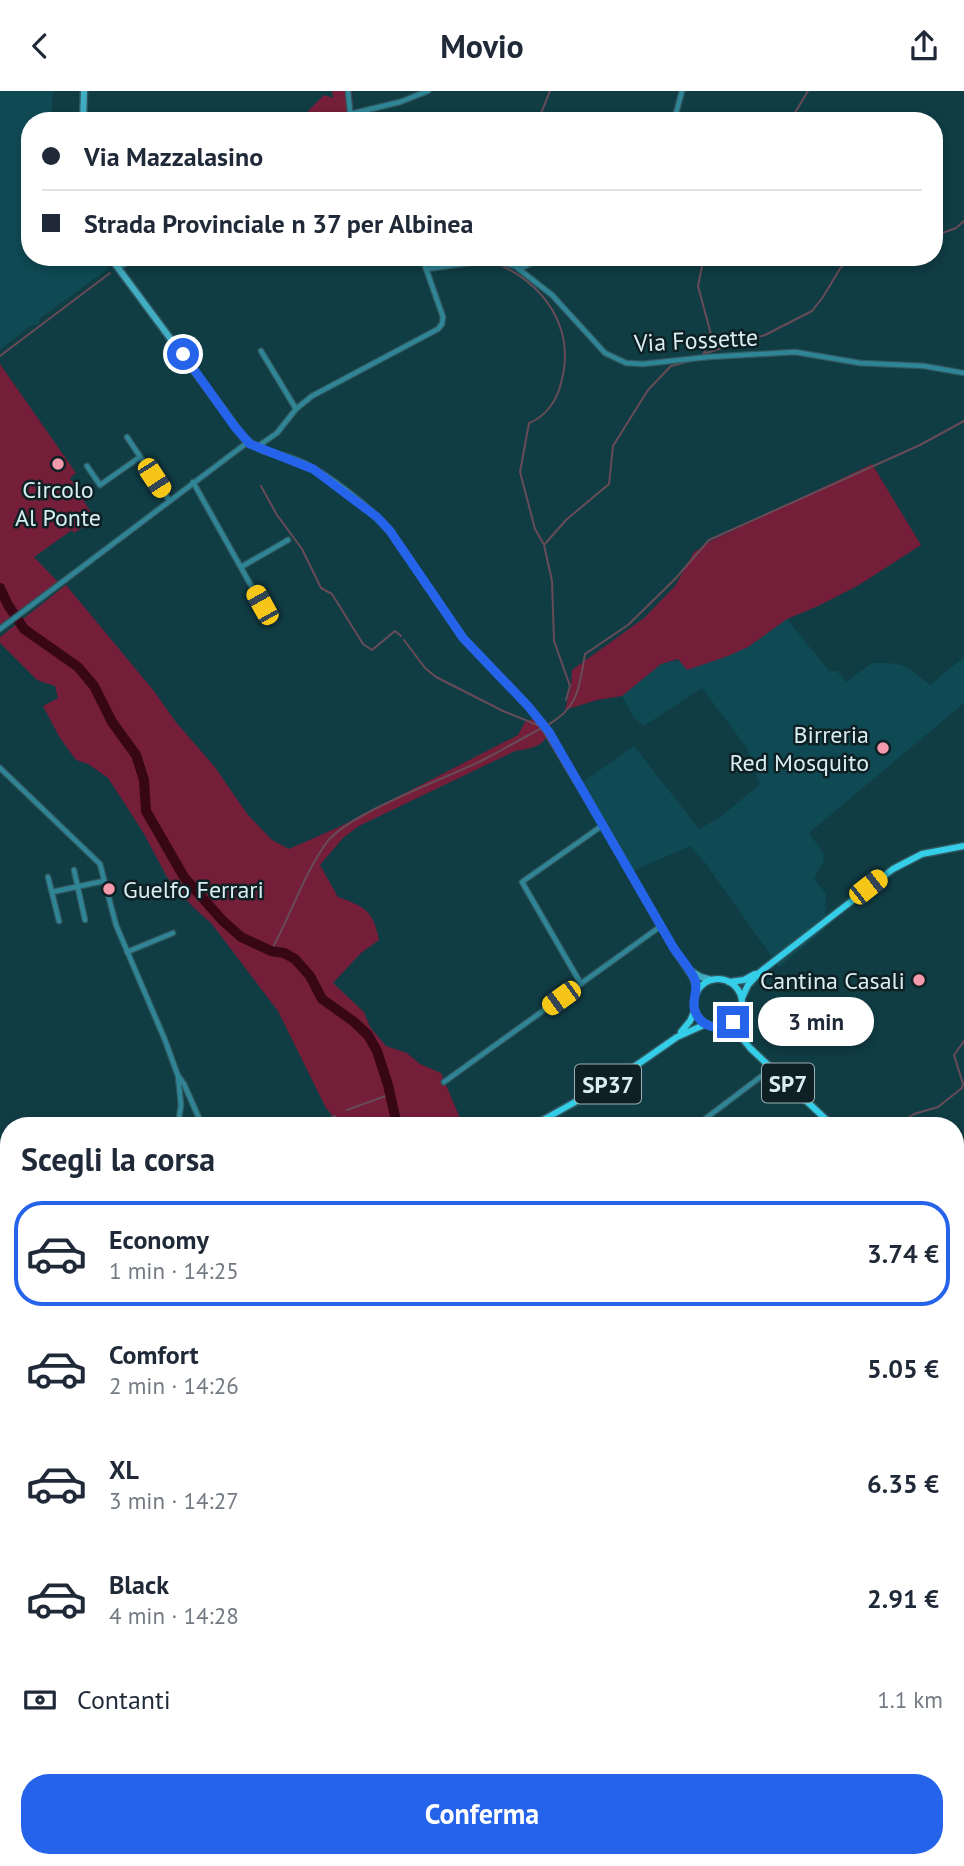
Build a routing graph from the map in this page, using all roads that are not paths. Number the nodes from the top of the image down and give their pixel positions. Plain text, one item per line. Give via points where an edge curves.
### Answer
1 (84, 91) edge
2 (348, 91) edge
3 (428, 91) edge
4 (682, 91) edge
5 (83, 112) edge
6 (350, 112) edge
7 (358, 112) edge
8 (676, 112) edge
9 (121, 266) edge
10 (425, 266) edge
11 (448, 266) edge
12 (513, 266) edge
13 (526, 266) edge
14 (118, 268) joint
15 (426, 269) junction
16 (519, 269) junction
17 (261, 351) dead end
18 (964, 373) edge
19 (296, 409) junction
20 (127, 437) dead end
21 (248, 442) junction
22 (256, 448) junction
23 (140, 457) junction
24 (87, 466) dead end
25 (193, 482) junction
26 (169, 500) junction
27 (288, 541) dead end
28 (241, 567) junction
29 (262, 605) dead end
30 (0, 628) edge
31 (0, 768) edge
32 (603, 825) junction
33 (964, 846) edge
34 (74, 870) dead end
35 (48, 877) dead end
36 (104, 881) junction
37 (78, 887) junction
38 (52, 892) junction
39 (85, 920) dead end
40 (58, 921) dead end
41 (661, 926) junction
42 (173, 933) dead end
43 (127, 952) junction
44 (687, 968) junction
45 (760, 972) junction
46 (712, 980) junction
47 (729, 982) junction
48 (581, 984) junction
49 (697, 992) junction
50 (742, 998) junction
51 (695, 1010) junction
52 (738, 1016) junction
53 (706, 1024) junction
54 (726, 1026) junction
55 (677, 1037) junction
56 (744, 1040) junction
57 (772, 1068) junction
58 (178, 1076) junction
59 (444, 1082) dead end
60 (179, 1117) edge
61 (198, 1117) edge
62 (548, 1117) edge
63 (708, 1117) edge
64 (824, 1117) edge

1 - 5 main road
2 - 6 street
3 - 7 street
4 - 8 street
9 - 14 street
10 - 15 street
11 - 15 street, Via Fossette
12 - 16 street, Via Fossette
13 - 16 street
14 - 21 main road
15 - 19 street via 443,317 438,329 341,379
16 - 18 street, Via Fossette via 552,295 605,353 626,363 795,352
17 - 19 street
19 - 22 street via 277,433
20 - 23 street
21 - 22 main road
21 - 25 street
22 - 32 main road via 313,469 386,525 463,638 549,732
23 - 24 street via 100,485
23 - 26 street
25 - 26 street
25 - 28 street
26 - 30 street
27 - 28 street
28 - 29 street
31 - 36 street via 98,861
32 - 41 main road
32 - 48 street via 522,883
33 - 45 main road via 922,854 892,869
34 - 37 street
35 - 38 street
36 - 37 street
36 - 43 street
37 - 38 street
37 - 39 street
38 - 40 street
41 - 44 main road
41 - 48 street
42 - 43 street
43 - 58 street
44 - 46 main road
44 - 49 main road
45 - 47 main road
45 - 50 main road
46 - 47 main road
46 - 49 main road
47 - 50 main road
48 - 59 street
49 - 51 main road
50 - 52 main road
51 - 53 main road
51 - 55 main road, SP37
52 - 54 main road
52 - 56 main road, SP7
53 - 54 main road
53 - 55 main road, SP37
54 - 56 main road, SP7
55 - 62 main road, SP37 via 618,1078
56 - 57 main road, SP7
57 - 63 street
57 - 64 main road, SP7
58 - 60 street
58 - 61 street

